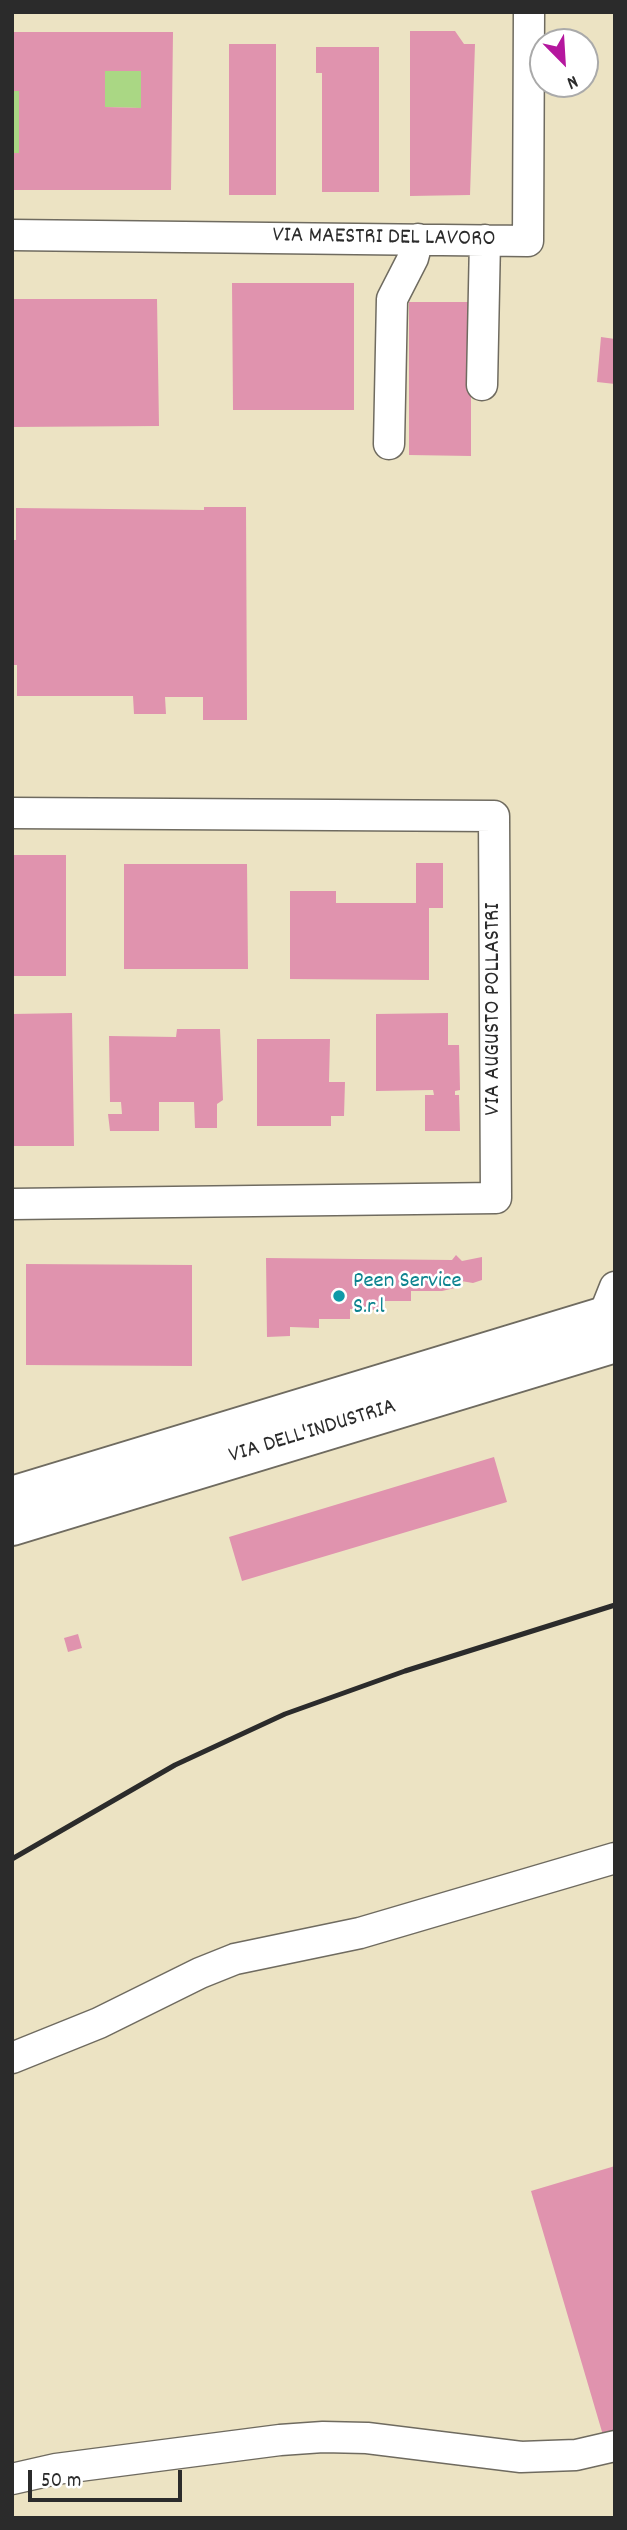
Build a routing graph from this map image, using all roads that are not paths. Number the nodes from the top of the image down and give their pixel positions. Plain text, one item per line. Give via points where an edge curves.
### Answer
1 (529, 12) edge
2 (12, 235) edge
3 (418, 239) junction
4 (485, 240) junction
5 (482, 384) dead end
6 (389, 444) dead end
7 (12, 813) edge
8 (12, 1204) edge
9 (612, 1315) edge
10 (12, 1496) edge
11 (12, 1526) edge
12 (615, 1858) edge
13 (12, 2058) edge
14 (615, 2446) edge
15 (12, 2479) edge

1 - 4 street, VIA MAESTRI DEL LAVORO via 528,241
2 - 3 street, VIA MAESTRI DEL LAVORO
3 - 4 street, VIA MAESTRI DEL LAVORO
3 - 6 street via 392,299
4 - 5 street
7 - 8 street, VIA AUGUSTO POLLASTRI via 494,816 496,1198
9 - 10 main road, VIA DELL'INDUSTRIA
9 - 11 main road, VIA DELL'INDUSTRIA
12 - 13 street via 360,1933 235,1959
14 - 15 street via 576,2455 521,2457 367,2438 312,2438 56,2469

